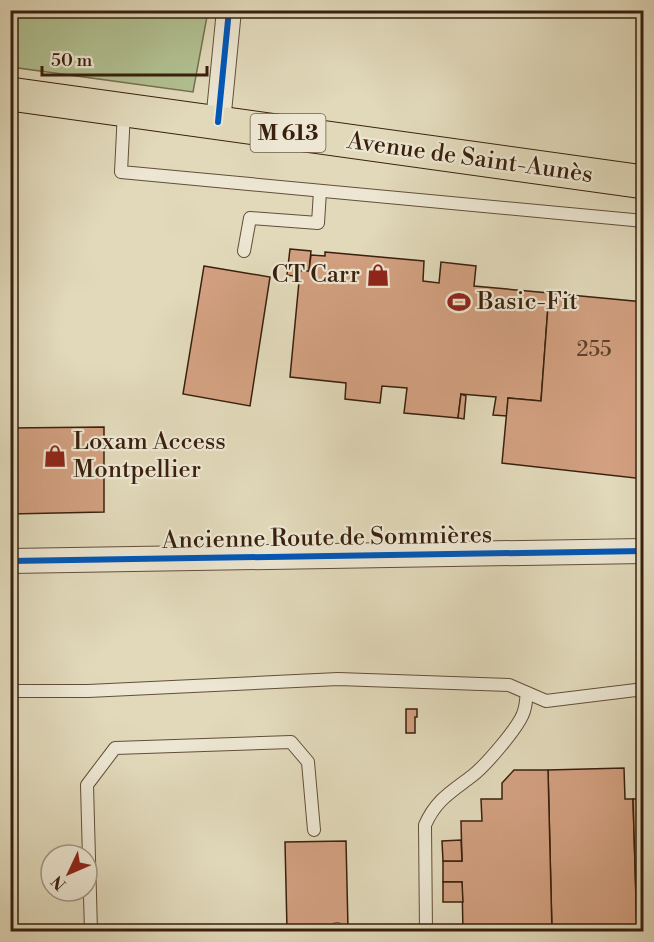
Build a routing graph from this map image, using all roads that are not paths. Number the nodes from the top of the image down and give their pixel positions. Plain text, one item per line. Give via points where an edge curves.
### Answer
1 (229, 10) edge
2 (10, 94) edge
3 (124, 110) junction
4 (218, 122) junction
5 (644, 182) edge
6 (320, 191) junction
7 (644, 221) edge
8 (244, 251) dead end
9 (644, 551) edge
10 (10, 561) edge
11 (644, 689) edge
12 (10, 691) edge
13 (527, 693) junction
14 (314, 830) dead end
15 (91, 932) edge
16 (426, 932) edge

1 - 4 street
2 - 3 main road, Avenue de Saint-Aunès / M 613
3 - 4 main road, Avenue de Saint-Aunès / M 613
3 - 6 lane via 121,172
4 - 5 main road, Avenue de Saint-Aunès / M 613
6 - 7 lane
6 - 8 lane via 318,223 250,218
9 - 10 street, Ancienne Route de Sommières
11 - 13 lane via 546,701
12 - 13 lane via 338,679 509,684
13 - 16 lane via 524,713 512,732 474,774 441,798 425,825
14 - 15 lane via 308,762 291,742 115,748 87,785

